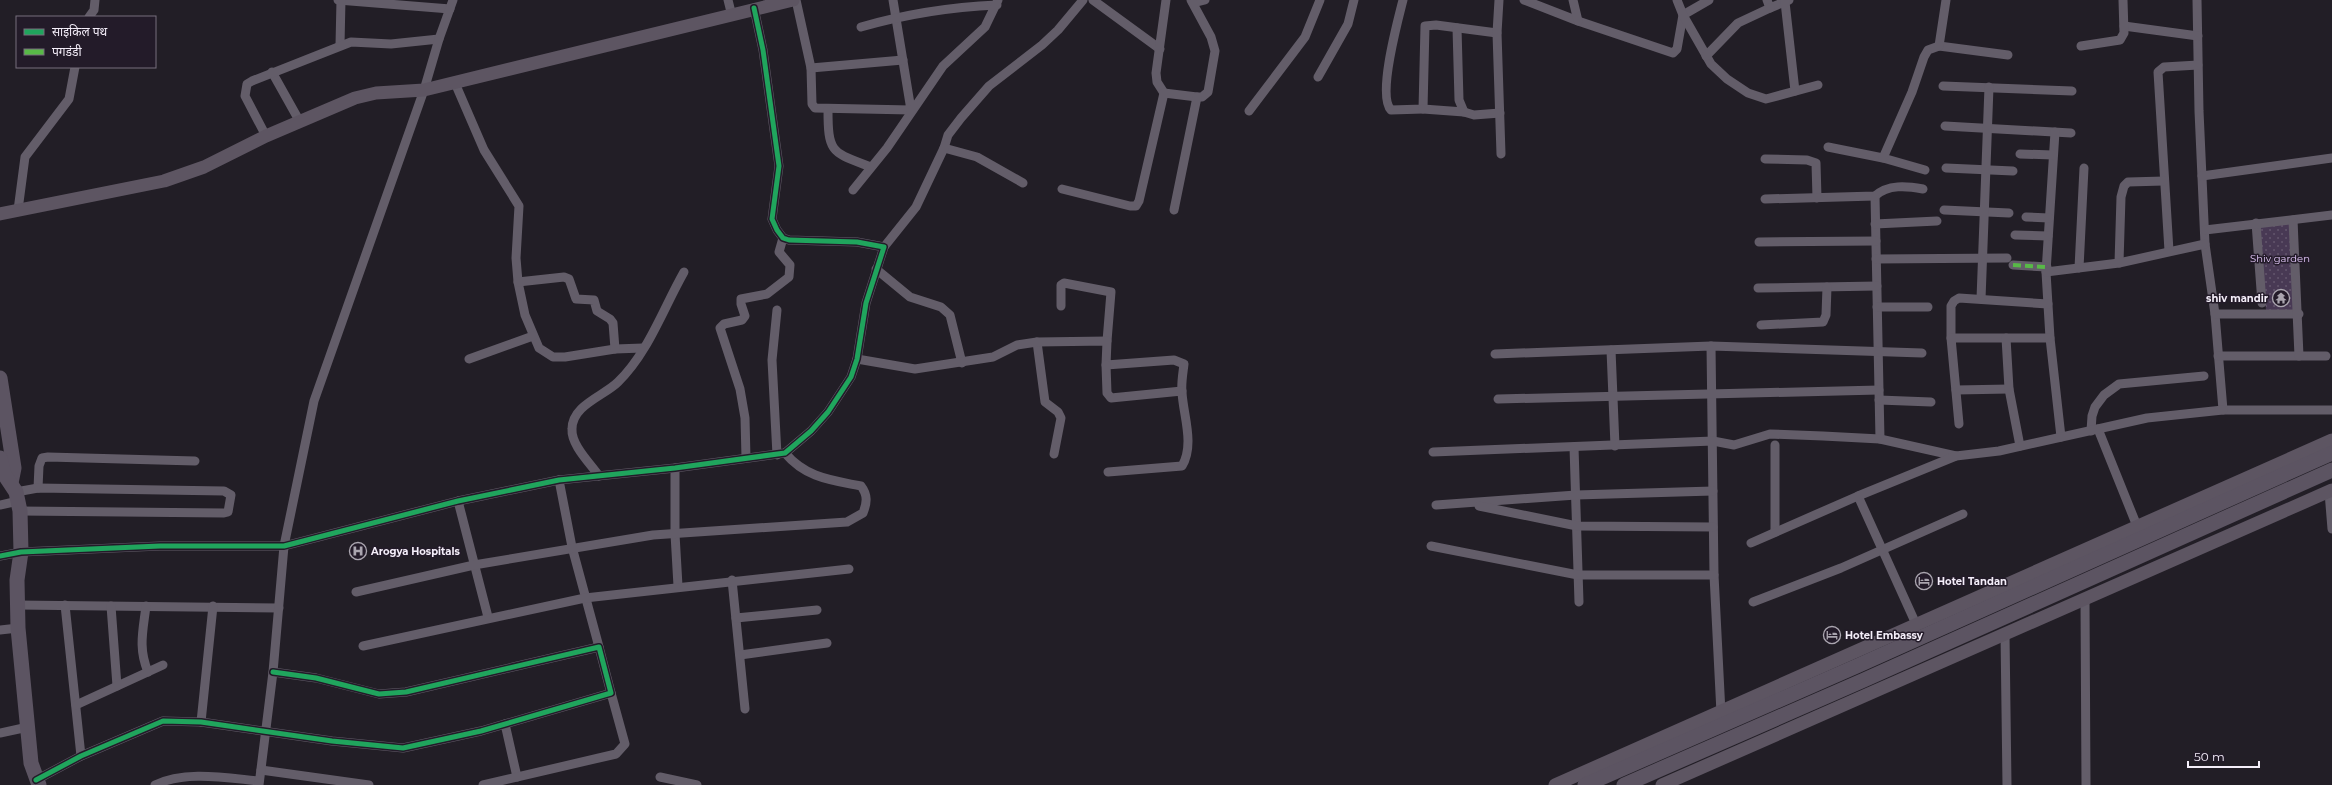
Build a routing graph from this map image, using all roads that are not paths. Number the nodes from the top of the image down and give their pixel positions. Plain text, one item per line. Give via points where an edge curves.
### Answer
1 (95, 0) edge
2 (338, 0) edge
3 (341, 0) edge
4 (728, 0) edge
5 (795, 0) edge
6 (893, 0) edge
7 (1083, 0) edge
8 (1093, 0) edge
9 (1166, 0) edge
10 (1205, 0) edge
11 (1320, 0) edge
12 (1354, 0) edge
13 (1403, 0) edge
14 (1499, 0) edge
15 (1573, 0) edge
16 (1677, 0) edge
17 (1709, 0) edge
18 (1946, 0) edge
19 (2123, 0) edge
20 (2197, 0) edge
21 (1192, 1) edge
22 (1527, 1) edge
23 (1787, 1) edge
24 (998, 2) edge
25 (452, 4) edge
26 (1769, 4) edge
27 (754, 8) junction
28 (1683, 15) junction
29 (90, 16) edge
30 (732, 16) junction
31 (896, 17) junction
32 (1578, 21) junction
33 (2124, 26) junction
34 (861, 27) dead end
35 (1457, 28) junction
36 (1496, 33) junction
37 (2198, 36) junction
38 (439, 39) junction
39 (340, 45) junction
40 (1939, 46) junction
41 (2081, 46) dead end
42 (1160, 49) junction
43 (2008, 55) dead end
44 (1706, 56) junction
45 (903, 60) junction
46 (2198, 65) junction
47 (75, 68) edge
48 (811, 68) junction
49 (272, 72) junction
50 (1318, 77) dead end
51 (455, 83) junction
52 (1818, 85) dead end
53 (1944, 86) dead end
54 (1989, 87) junction
55 (424, 90) junction
56 (1795, 91) junction
57 (2072, 91) dead end
58 (1164, 93) junction
59 (1197, 97) junction
60 (1424, 109) junction
61 (828, 110) junction
62 (911, 110) junction
63 (1249, 111) dead end
64 (1464, 112) junction
65 (1500, 113) junction
66 (300, 122) junction
67 (1945, 126) dead end
68 (1987, 128) junction
69 (2055, 132) junction
70 (2071, 133) dead end
71 (266, 136) junction
72 (1828, 146) dead end
73 (944, 148) junction
74 (1501, 154) dead end
75 (2020, 154) dead end
76 (2053, 155) junction
77 (1883, 158) junction
78 (2332, 158) edge
79 (1765, 159) dead end
80 (871, 167) junction
81 (1946, 168) dead end
82 (2084, 168) dead end
83 (1985, 169) junction
84 (1925, 170) dead end
85 (2013, 171) dead end
86 (2202, 176) junction
87 (2164, 181) junction
88 (1023, 183) dead end
89 (1062, 189) dead end
90 (1923, 189) dead end
91 (853, 190) dead end
92 (1875, 196) junction
93 (1817, 198) junction
94 (1765, 199) dead end
95 (18, 210) junction
96 (1174, 210) dead end
97 (1944, 210) dead end
98 (1983, 212) junction
99 (2009, 213) dead end
100 (0, 214) edge
101 (2332, 215) edge
102 (2026, 217) dead end
103 (2049, 218) junction
104 (2292, 220) junction
105 (1937, 221) dead end
106 (2256, 223) junction
107 (1875, 224) junction
108 (2205, 230) junction
109 (2015, 235) dead end
110 (2048, 236) junction
111 (783, 238) junction
112 (1876, 241) junction
113 (1759, 242) dead end
114 (2205, 244) junction
115 (884, 247) junction
116 (2169, 251) junction
117 (1981, 257) junction
118 (1876, 260) junction
119 (2119, 263) junction
120 (2079, 268) junction
121 (876, 269) junction
122 (2046, 269) junction
123 (684, 272) dead end
124 (518, 282) junction
125 (1877, 286) junction
126 (1827, 287) junction
127 (1758, 288) dead end
128 (1981, 299) junction
129 (2262, 303) dead end
130 (2048, 304) junction
131 (1061, 306) dead end
132 (1928, 307) dead end
133 (1877, 308) junction
134 (777, 310) dead end
135 (2215, 314) junction
136 (2299, 314) junction
137 (1761, 325) dead end
138 (533, 336) junction
139 (1951, 338) junction
140 (2006, 338) junction
141 (2050, 338) junction
142 (1107, 341) junction
143 (1037, 342) junction
144 (1711, 346) junction
145 (643, 348) junction
146 (615, 349) junction
147 (1612, 350) junction
148 (1877, 350) junction
149 (1922, 353) dead end
150 (1495, 354) dead end
151 (2218, 356) junction
152 (2299, 356) junction
153 (2326, 356) dead end
154 (469, 359) dead end
155 (857, 359) junction
156 (962, 363) junction
157 (1106, 365) junction
158 (2204, 376) dead end
159 (0, 378) edge
160 (1879, 390) junction
161 (1956, 390) junction
162 (2009, 390) junction
163 (1182, 391) junction
164 (1712, 392) junction
165 (1613, 397) junction
166 (1498, 399) dead end
167 (1879, 400) junction
168 (1931, 402) dead end
169 (2223, 410) junction
170 (2332, 410) edge
171 (1959, 424) dead end
172 (2095, 430) junction
173 (2061, 437) junction
174 (1880, 439) junction
175 (2332, 440) edge
176 (1712, 441) junction
177 (1775, 445) dead end
178 (1615, 446) junction
179 (2020, 446) junction
180 (1574, 448) junction
181 (1433, 452) dead end
182 (2332, 453) edge
183 (781, 454) junction
184 (1054, 454) dead end
185 (1956, 456) junction
186 (0, 458) edge
187 (746, 458) junction
188 (195, 461) dead end
189 (675, 468) junction
190 (2332, 470) edge
191 (1108, 472) dead end
192 (599, 476) junction
193 (559, 480) junction
194 (38, 488) junction
195 (1713, 491) junction
196 (2330, 491) edge
197 (1576, 495) junction
198 (1858, 496) junction
199 (16, 497) junction
200 (458, 501) junction
201 (1468, 504) junction
202 (0, 505) edge
203 (1436, 505) dead end
204 (1963, 514) dead end
205 (1577, 526) junction
206 (2137, 526) junction
207 (1713, 527) junction
208 (2332, 529) edge
209 (1775, 532) junction
210 (675, 534) junction
211 (1751, 543) dead end
212 (284, 546) junction
213 (1431, 546) dead end
214 (572, 547) junction
215 (1882, 549) junction
216 (21, 552) junction
217 (0, 556) edge
218 (474, 565) junction
219 (849, 568) dead end
220 (1578, 575) junction
221 (1714, 575) junction
222 (732, 580) junction
223 (678, 586) junction
224 (356, 592) dead end
225 (585, 598) junction
226 (2085, 601) junction
227 (1579, 602) dead end
228 (1753, 602) dead end
229 (17, 605) junction
230 (65, 605) junction
231 (111, 606) junction
232 (146, 606) junction
233 (213, 606) junction
234 (279, 608) junction
235 (817, 610) dead end
236 (488, 617) junction
237 (736, 618) junction
238 (1916, 624) junction
239 (18, 628) junction
240 (0, 630) edge
241 (2005, 634) junction
242 (827, 643) dead end
243 (363, 646) dead end
244 (599, 647) junction
245 (740, 655) junction
246 (163, 665) dead end
247 (148, 672) junction
248 (274, 672) junction
249 (117, 686) junction
250 (611, 693) junction
251 (76, 705) junction
252 (745, 709) dead end
253 (1721, 713) junction
254 (201, 722) junction
255 (505, 724) junction
256 (28, 727) junction
257 (267, 730) junction
258 (0, 733) edge
259 (81, 756) junction
260 (261, 770) junction
261 (517, 777) junction
262 (660, 777) dead end
263 (225, 781) edge
264 (330, 782) edge
265 (37, 783) edge
266 (259, 783) edge
267 (155, 785) edge
268 (369, 785) edge
269 (484, 785) edge
270 (697, 785) edge
271 (1555, 785) edge
272 (1585, 785) edge
273 (1624, 785) edge
274 (1662, 785) edge
275 (2007, 785) edge
276 (2086, 785) edge

1 - 29 street via 94,10
2 - 3 street
3 - 25 street
3 - 39 street
4 - 30 street
5 - 27 street
5 - 48 street
6 - 31 street
7 - 73 street via 1042,45 989,86 948,134
8 - 42 street
9 - 42 street
10 - 21 street
11 - 63 street via 1305,37
12 - 50 street via 1348,24
13 - 60 street via 1389,62 1387,106 1391,110 1400,111
14 - 36 street
15 - 32 street
16 - 28 street
17 - 28 street
18 - 40 street
19 - 33 street
20 - 37 street
21 - 59 street via 1211,37 1215,51 1208,92 1202,97
22 - 32 street
23 - 26 street
23 - 56 street
24 - 31 street
24 - 62 street via 985,27 943,66
25 - 38 street
26 - 44 street via 1738,23
27 - 30 street
27 - 111 street via 763,50 778,166 772,219
28 - 32 street via 1677,48 1673,53
28 - 44 street
30 - 51 street
31 - 34 street
31 - 45 street
33 - 37 street
33 - 41 street via 2120,40
35 - 36 street
35 - 60 street via 1426,26
35 - 64 street via 1459,100
36 - 65 street
37 - 46 street
38 - 39 street via 391,44 351,42
38 - 55 street
39 - 49 street
40 - 43 street
40 - 77 street via 1928,50 1924,57 1912,92
42 - 58 street via 1156,73 1157,82
44 - 56 street via 1727,79 1755,96 1766,99
45 - 48 street
45 - 62 street
46 - 86 street
46 - 87 street via 2164,67 2158,72
47 - 95 street via 69,99 26,157
48 - 61 street via 812,104 818,109
49 - 66 street
49 - 71 street via 252,80 246,87 245,96
51 - 55 street
51 - 124 street via 484,150 519,206 516,258
52 - 56 street
53 - 54 street
54 - 57 street
54 - 68 street
55 - 66 street via 376,93 355,98
55 - 212 street via 314,401
58 - 59 street
58 - 89 street via 1140,201 1136,206
59 - 96 street
60 - 64 street
61 - 62 street
61 - 80 street via 828,133 831,146 836,153
62 - 80 street via 887,148
64 - 65 street via 1474,116
65 - 74 street
66 - 71 street
67 - 68 street
68 - 69 street
68 - 83 street
69 - 70 street
69 - 76 street
71 - 95 street via 204,167 164,181
72 - 77 street
73 - 88 street via 977,156
73 - 115 street via 916,207
75 - 76 street
76 - 103 street
77 - 84 street
78 - 86 street
79 - 93 street via 1807,160 1816,163
80 - 91 street
81 - 83 street
82 - 120 street
83 - 85 street
83 - 98 street
86 - 108 street
87 - 116 street
87 - 119 street via 2128,182 2124,186 2121,197
90 - 92 street via 1909,186 1893,187
92 - 93 street
92 - 107 street
93 - 94 street
95 - 100 street
97 - 98 street
98 - 99 street
98 - 117 street
101 - 104 street
102 - 103 street
103 - 110 street
104 - 106 street
104 - 136 street
105 - 107 street
106 - 108 street
106 - 129 street
107 - 112 street
108 - 114 street
109 - 110 street
110 - 122 street
111 - 115 street via 857,242
111 - 187 street via 779,252 790,265 789,277 767,294 741,299 745,316 742,320 724,324 720,328 740,388 745,418
112 - 113 street
112 - 118 street
114 - 116 street
114 - 135 street
115 - 121 street
116 - 119 street
117 - 118 street
117 - 122 street
117 - 128 street
118 - 125 street
119 - 120 street
120 - 122 street
121 - 155 street via 866,303
121 - 156 street via 910,297 941,307 950,315
122 - 130 street
123 - 145 street
124 - 138 street
124 - 146 street via 564,277 569,279 576,299 594,300 596,311 610,319 615,329
125 - 126 street
125 - 133 street
126 - 127 street
126 - 137 street via 1826,315 1823,322
128 - 130 street
128 - 139 street via 1959,298 1954,301
130 - 141 street
131 - 142 street via 1061,285 1064,283 1111,292
132 - 133 street
133 - 148 street
134 - 183 street via 772,360
135 - 136 street
135 - 151 street
136 - 152 street
138 - 146 street via 539,348 552,357
138 - 154 street
139 - 140 street
139 - 161 street
140 - 141 street
140 - 162 street
141 - 173 street
142 - 143 street
142 - 157 street
143 - 156 street via 1017,345 993,358
143 - 184 street via 1045,402 1058,412 1061,418
144 - 147 street
144 - 148 street
144 - 164 street
145 - 146 street
145 - 192 street via 631,369 613,387 581,408 572,428 576,443
147 - 150 street
147 - 165 street
148 - 149 street
148 - 160 street
151 - 152 street
151 - 169 street
152 - 153 street
155 - 156 street via 915,369
155 - 183 street via 851,377 828,412 811,431
157 - 163 street via 1107,393 1111,398
157 - 163 street via 1180,361 1184,364
158 - 172 street via 2119,384 2104,395 2095,407 2092,416
159 - 199 main road
160 - 164 street
160 - 167 street
161 - 162 street
161 - 171 street
162 - 179 street
163 - 191 street via 1188,433 1185,461 1182,466
164 - 165 street
164 - 176 street
165 - 166 street
165 - 178 street
167 - 168 street
167 - 174 street
169 - 170 street
169 - 172 street via 2147,418
172 - 173 street
172 - 206 street
173 - 179 street
174 - 176 street via 1770,434 1734,445
174 - 185 street
175 - 206 street
176 - 178 street
176 - 195 street
177 - 209 street
178 - 180 street
179 - 185 street
180 - 181 street
180 - 197 street
182 - 272 main road
183 - 187 street
183 - 210 street via 796,466 819,476 861,486 866,492 863,513 847,522
185 - 198 street
186 - 199 main road via 4,474
187 - 189 street
188 - 194 street via 42,458 38,466
189 - 192 street
189 - 210 street
190 - 273 main road
192 - 193 street
193 - 200 street
193 - 214 street
194 - 199 street
194 - 199 street via 224,491 231,495 230,507 228,512 224,513
195 - 197 street
195 - 207 street
196 - 208 street
196 - 226 street
197 - 201 street
197 - 205 street
198 - 209 street
198 - 215 street
199 - 202 street
199 - 216 main road
200 - 212 street
200 - 218 street
201 - 203 street
201 - 205 street
204 - 215 street
205 - 207 street
205 - 220 street
206 - 238 street
207 - 221 street
209 - 211 street
210 - 214 street
210 - 223 street
212 - 216 street via 160,546
212 - 234 street
213 - 220 street
214 - 218 street via 548,554
214 - 225 street
215 - 228 street
215 - 238 street
216 - 217 street
216 - 229 main road
218 - 224 street
218 - 236 street
219 - 222 street
220 - 221 street
220 - 227 street
221 - 253 street
222 - 223 street
222 - 237 street
223 - 225 street
225 - 236 street
225 - 244 street
226 - 241 street
226 - 276 street
229 - 230 street
229 - 239 main road
230 - 231 street
230 - 251 street
231 - 232 street
231 - 249 street
232 - 233 street
232 - 247 street via 141,646 142,658
233 - 234 street
233 - 254 street
234 - 248 street
235 - 237 street
236 - 243 street
237 - 245 street
238 - 253 street
239 - 240 street
239 - 256 main road
241 - 274 street
241 - 275 street
242 - 245 street
244 - 248 street via 406,692 379,694 316,678
244 - 250 street
245 - 252 street
246 - 247 street
247 - 249 street
248 - 257 street
249 - 251 street
250 - 255 street
250 - 261 street via 625,744 623,749 616,754
251 - 259 street
253 - 271 street
254 - 257 street
254 - 259 street via 169,721 150,725
255 - 257 street via 403,748 332,741
255 - 261 street
256 - 258 street
256 - 265 main road via 31,763
257 - 260 street
259 - 265 street
260 - 264 street
260 - 266 street
261 - 269 street
262 - 270 street
263 - 266 street
263 - 267 street via 185,778
264 - 268 street

